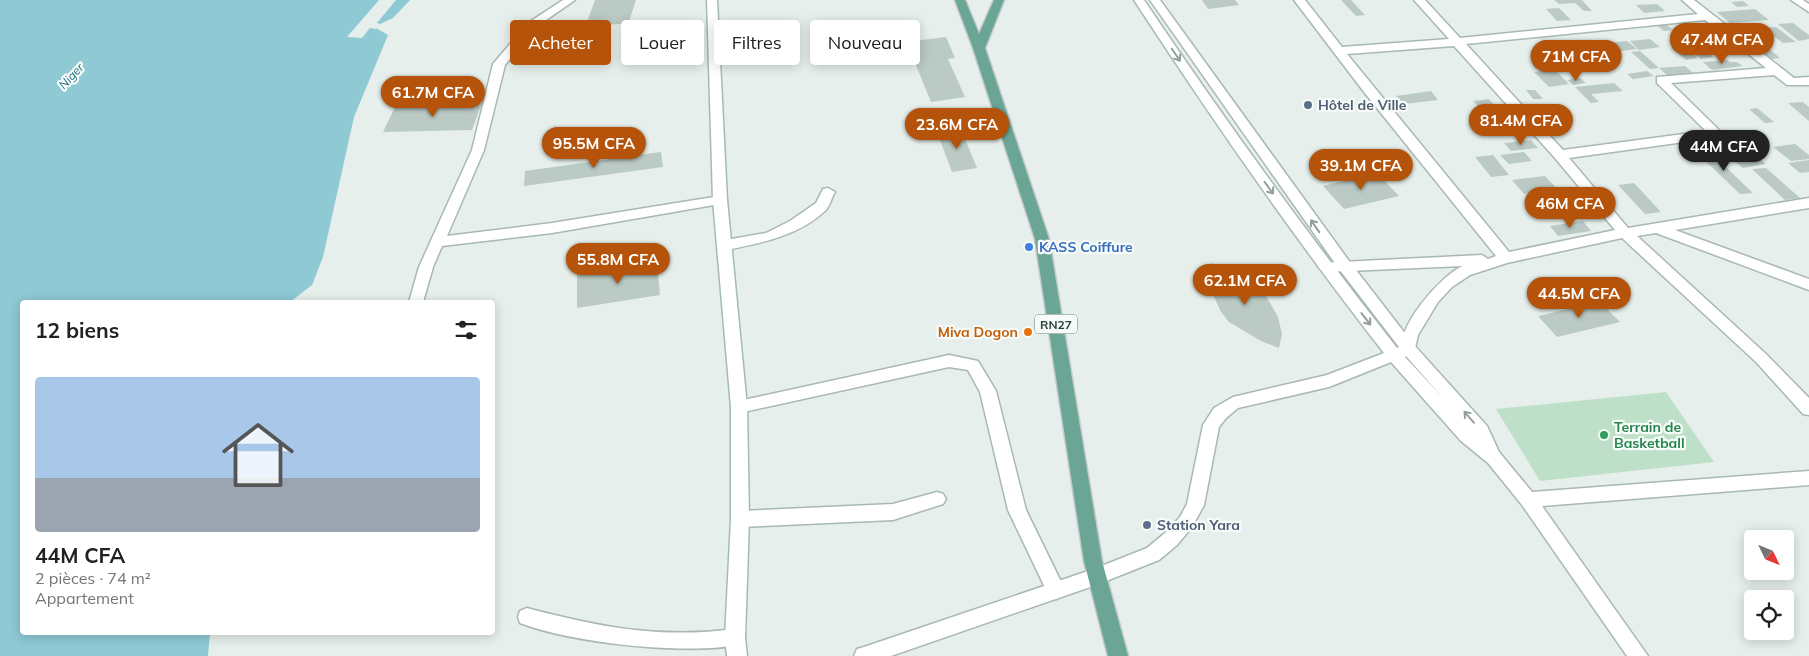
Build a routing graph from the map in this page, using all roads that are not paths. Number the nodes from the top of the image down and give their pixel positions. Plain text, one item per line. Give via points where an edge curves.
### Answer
1 (570, 0) edge
2 (712, 0) edge
3 (960, 0) edge
4 (999, 0) edge
5 (1139, 0) edge
6 (1155, 0) edge
7 (1299, 0) edge
8 (1420, 0) edge
9 (1686, 0) edge
10 (1796, 0) edge
11 (1809, 9) edge
12 (1707, 16) junction
13 (1170, 21) junction
14 (1155, 24) junction
15 (1456, 42) junction
16 (979, 48) junction
17 (1339, 51) junction
18 (1776, 71) junction
19 (1809, 81) edge
20 (1220, 92) junction
21 (1202, 95) junction
22 (1560, 155) junction
23 (828, 192) dead end
24 (720, 200) junction
25 (1809, 203) edge
26 (1300, 204) junction
27 (1283, 207) junction
28 (1657, 228) junction
29 (1625, 233) junction
30 (437, 242) junction
31 (726, 245) junction
32 (1506, 258) junction
33 (1344, 266) junction
34 (1325, 267) junction
35 (1809, 285) edge
36 (417, 300) edge
37 (1401, 352) junction
38 (739, 407) junction
39 (1809, 409) edge
40 (1809, 478) edge
41 (937, 499) dead end
42 (1528, 500) junction
43 (740, 518) junction
44 (1096, 577) junction
45 (1056, 590) junction
46 (527, 617) dead end
47 (736, 647) edge
48 (870, 655) edge
49 (1118, 656) edge
50 (1638, 656) edge

1 - 30 street via 532,25 499,64 478,150
2 - 24 street
3 - 16 main road, RN27
4 - 16 main road
5 - 14 street
6 - 13 street
7 - 17 street
8 - 15 street
9 - 12 street
10 - 11 street
12 - 15 street
12 - 18 street
13 - 14 street
13 - 20 street
14 -> 21 street
15 - 17 street
15 - 22 street
16 - 44 main road, RN27 via 1042,239
17 - 32 street
18 - 19 street via 1791,82
18 - 22 street via 1661,80 1716,134
20 - 21 street
20 - 26 street
21 -> 27 street
22 - 29 street
23 - 31 street via 822,206 795,224 769,237
24 - 30 street via 552,228
24 - 31 street
25 - 28 street
26 - 27 street
33 -> 26 street
27 - 34 street
28 - 29 street
28 - 35 street
29 - 32 street
29 - 39 street via 1761,358
30 - 36 street
31 - 38 street
32 - 33 street
32 - 37 street via 1466,271 1447,283 1433,298
33 - 34 street
33 - 37 street
34 -> 37 street
37 - 42 street via 1481,431 1494,458
37 - 44 street via 1330,381 1233,403 1211,425 1201,482 1186,522 1153,554
38 - 43 street
38 - 45 street via 949,361 973,365 988,390 1017,510
40 - 42 street
41 - 43 street via 893,512
42 - 50 street
43 - 47 street
44 - 45 street
44 - 49 main road, RN27
45 - 48 street
46 - 47 street via 595,636 671,644 706,642

